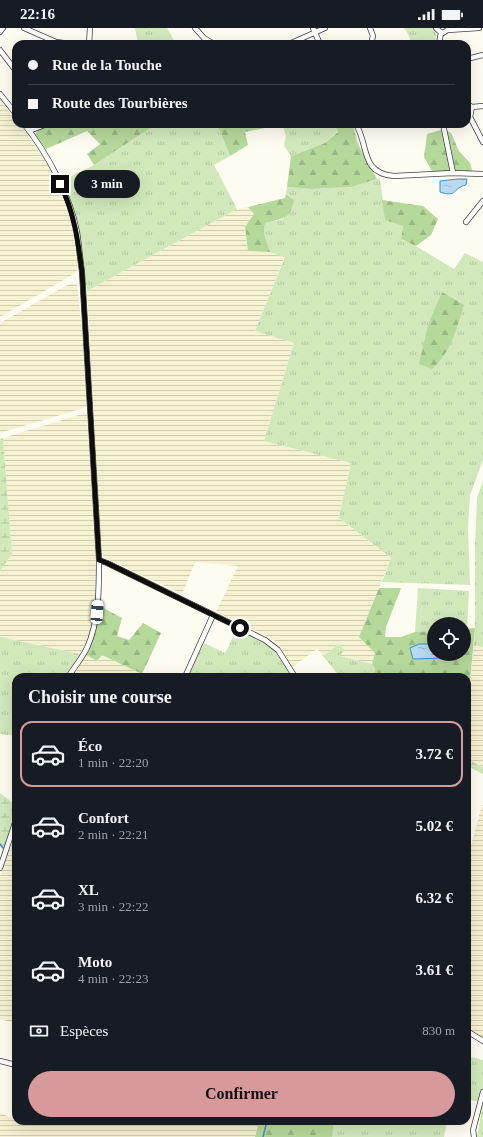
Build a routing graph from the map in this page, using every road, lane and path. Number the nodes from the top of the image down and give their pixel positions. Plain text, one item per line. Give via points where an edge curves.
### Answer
1 (3, 28) edge
2 (24, 28) edge
3 (90, 28) edge
4 (195, 28) edge
5 (325, 28) edge
6 (370, 28) edge
7 (436, 28) edge
8 (479, 28) edge
9 (449, 29) edge
10 (463, 29) edge
11 (314, 30) edge
12 (0, 32) edge
13 (441, 32) junction
14 (51, 40) edge
15 (89, 40) edge
16 (207, 40) edge
17 (296, 40) edge
18 (318, 40) edge
19 (372, 40) edge
20 (440, 40) edge
21 (0, 50) edge
22 (483, 55) edge
23 (471, 58) edge
24 (12, 66) edge
25 (0, 94) edge
26 (483, 106) edge
27 (472, 107) joint
28 (12, 109) edge
29 (471, 112) edge
30 (471, 119) edge
31 (27, 128) edge
32 (37, 128) edge
33 (357, 128) edge
34 (445, 128) edge
35 (29, 131) junction
36 (483, 142) edge
37 (453, 173) junction
38 (483, 174) edge
39 (483, 201) edge
40 (466, 222) dead end
41 (99, 560) junction
42 (213, 615) junction
43 (71, 673) edge
44 (187, 673) edge
45 (293, 673) edge
46 (12, 832) edge
47 (0, 868) edge
48 (471, 1034) edge
49 (483, 1041) edge
50 (0, 1062) edge
51 (12, 1064) edge
52 (483, 1092) edge
53 (474, 1137) edge

1 - 12 street
2 - 14 street
3 - 15 street
4 - 16 street
5 - 11 street
6 - 19 street
7 - 13 street
8 - 10 street
9 - 10 street
9 - 13 street
11 - 17 street
11 - 18 street
13 - 20 street
21 - 24 street
22 - 23 street
25 - 28 street
26 - 27 street
27 - 29 street
30 - 36 street
31 - 35 street
32 - 35 street
33 - 37 street via 365,152 377,172 394,176
34 - 37 street
35 - 41 street via 39,144 67,197 77,231 82,272
37 - 38 street
39 - 40 street
41 - 42 street
41 - 43 street via 97,612 92,634
42 - 44 street
42 - 45 street via 273,645
46 - 47 street
48 - 49 street
50 - 51 street
52 - 53 street via 473,1130

